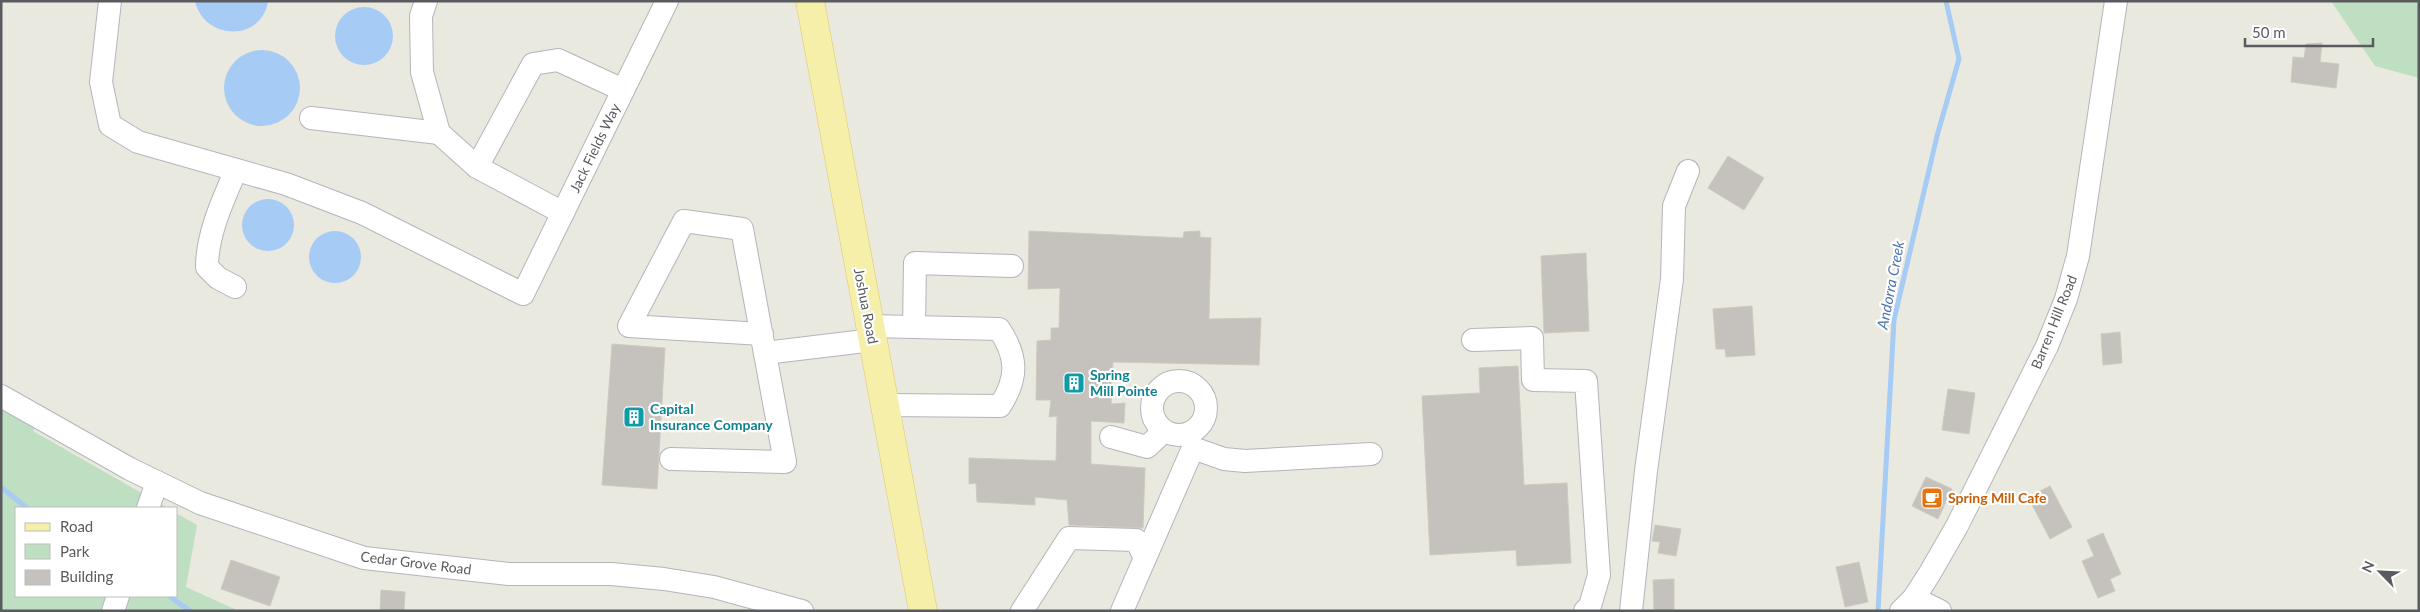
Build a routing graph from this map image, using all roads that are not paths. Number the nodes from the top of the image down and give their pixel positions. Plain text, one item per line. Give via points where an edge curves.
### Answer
1 (110, 1) edge
2 (426, 1) edge
3 (667, 1) edge
4 (810, 1) edge
5 (2116, 1) edge
6 (623, 90) junction
7 (311, 118) dead end
8 (439, 133) junction
9 (477, 167) junction
10 (236, 170) junction
11 (1688, 171) dead end
12 (563, 213) junction
13 (1012, 266) dead end
14 (235, 287) dead end
15 (914, 327) junction
16 (871, 333) junction
17 (1473, 340) dead end
18 (764, 344) junction
19 (1, 396) edge
20 (885, 406) junction
21 (1164, 431) junction
22 (1112, 437) dead end
23 (1191, 441) junction
24 (1372, 454) dead end
25 (671, 459) dead end
26 (157, 482) junction
27 (148, 507) edge
28 (1145, 558) junction
29 (118, 597) edge
30 (1907, 604) edge
31 (113, 611) edge
32 (802, 611) edge
33 (923, 611) edge
34 (1022, 611) edge
35 (1122, 611) edge
36 (1585, 611) edge
37 (1630, 611) edge
38 (1940, 611) edge

1 - 10 street via 101,82 110,125 138,142
2 - 8 street via 421,16 422,72
3 - 6 street, Jack Fields Way
4 - 16 main road, Joshua Road
5 - 30 street, Barren Hill Road via 2081,238 2066,299 2047,346 1944,551
6 - 9 street via 558,60 533,64
6 - 12 street, Jack Fields Way
7 - 8 street
8 - 9 street
9 - 12 street
10 - 12 street, Jack Fields Way via 286,184 362,213 523,294
10 - 14 street via 207,251 207,267 218,278
11 - 37 street via 1674,206 1672,278
13 - 15 street via 915,263
15 - 16 street
15 - 20 street via 999,329 1009,343 1014,359 1014,376 1009,392 1000,406
16 - 18 street
16 - 20 main road, Joshua Road
17 - 36 street via 1532,338 1533,380 1586,381 1599,575 1590,606
18 - 18 street via 742,229 684,221 629,326
18 - 25 street via 785,462
19 - 26 street, Cedar Grove Road
20 - 33 main road, Joshua Road
21 - 22 street via 1147,447
21 - 23 street
21 - 23 street via 1153,417 1153,400 1170,382 1187,382 1201,392 1206,408 1202,424
23 - 24 street via 1224,459 1245,461
23 - 28 street
26 - 27 street
26 - 32 street, Cedar Grove Road via 200,502 364,558 510,574 611,574 664,578 714,587
28 - 34 street via 1136,540 1069,538
28 - 35 street
29 - 31 street
30 - 38 street

